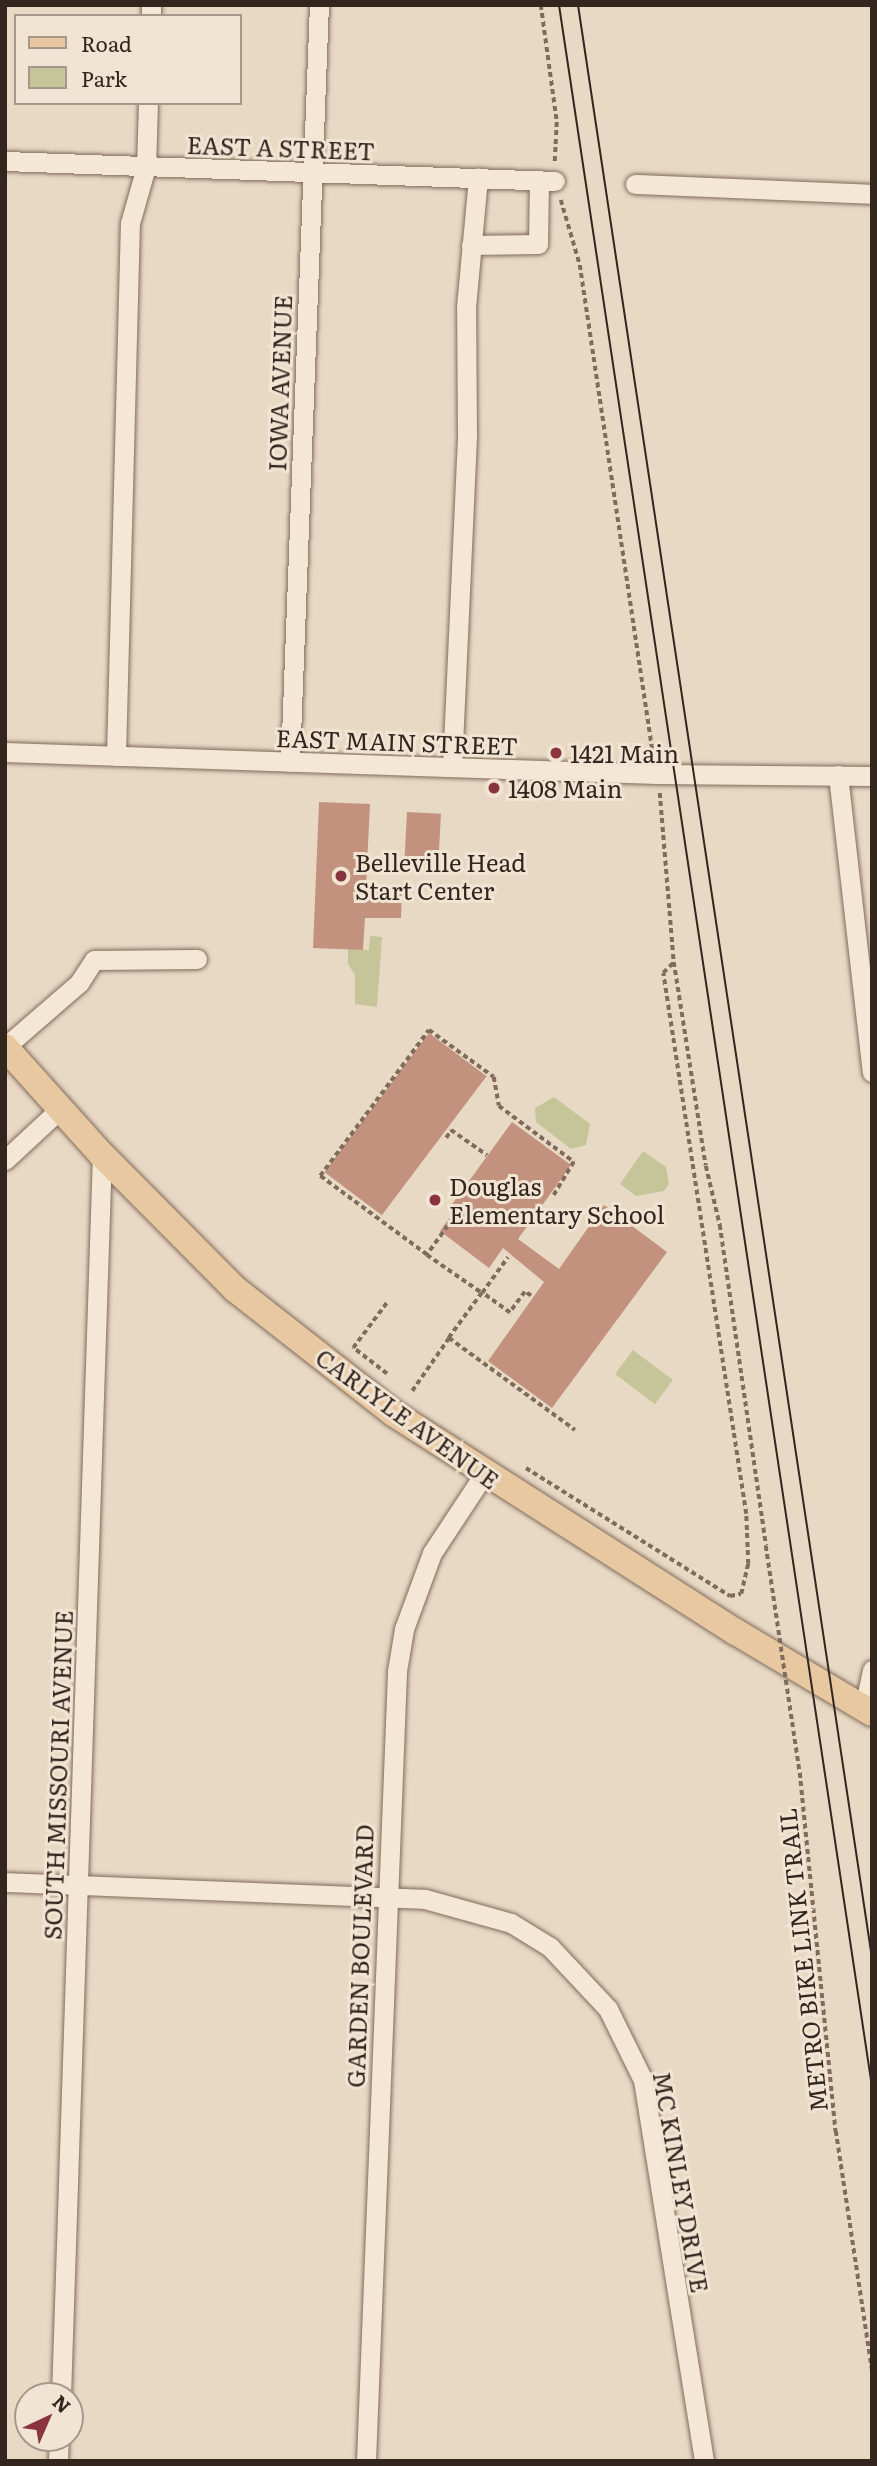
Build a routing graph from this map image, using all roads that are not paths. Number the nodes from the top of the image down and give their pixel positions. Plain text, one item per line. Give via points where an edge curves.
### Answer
1 (319, 5) edge
2 (148, 105) edge
3 (5, 161) edge
4 (146, 167) junction
5 (312, 172) junction
6 (478, 178) junction
7 (635, 184) dead end
8 (872, 194) edge
9 (471, 245) junction
10 (5, 752) edge
11 (116, 756) junction
12 (290, 762) junction
13 (452, 767) junction
14 (838, 775) junction
15 (872, 776) edge
16 (197, 959) dead end
17 (5, 1047) edge
18 (872, 1072) edge
19 (60, 1109) junction
20 (102, 1155) junction
21 (5, 1160) edge
22 (484, 1474) junction
23 (872, 1670) edge
24 (868, 1710) edge
25 (5, 1882) edge
26 (78, 1884) junction
27 (385, 1896) junction
28 (61, 2382) edge
29 (366, 2461) edge
30 (704, 2461) edge

1 - 5 street, IOWA AVENUE
2 - 4 street
3 - 4 street, EAST A STREET
4 - 5 street, EAST A STREET
4 - 11 street via 130,223
5 - 6 street, EAST A STREET
5 - 12 street, IOWA AVENUE
6 - 9 street
6 - 9 street, EAST A STREET via 547,181 542,238 538,244
7 - 8 street
9 - 13 street via 465,520
10 - 11 street, EAST MAIN STREET
11 - 12 street, EAST MAIN STREET
12 - 13 street, EAST MAIN STREET
13 - 14 street, EAST MAIN STREET
14 - 15 street, EAST MAIN STREET
14 - 18 street
16 - 17 street via 94,960 79,983
17 - 19 main road, CARLYLE AVENUE
19 - 20 main road, CARLYLE AVENUE
19 - 21 street
20 - 22 main road, CARLYLE AVENUE via 235,1289 393,1413
20 - 26 street, SOUTH MISSOURI AVENUE
22 - 24 main road, CARLYLE AVENUE
22 - 27 street, GARDEN BOULEVARD via 432,1553 404,1629 397,1671
23 - 24 street
25 - 26 street, MC KINLEY DRIVE
26 - 27 street, MC KINLEY DRIVE
26 - 28 street, SOUTH MISSOURI AVENUE
27 - 29 street, GARDEN BOULEVARD
27 - 30 street, MC KINLEY DRIVE via 466,1907 511,1923 550,1947 608,2009 630,2047 647,2101

